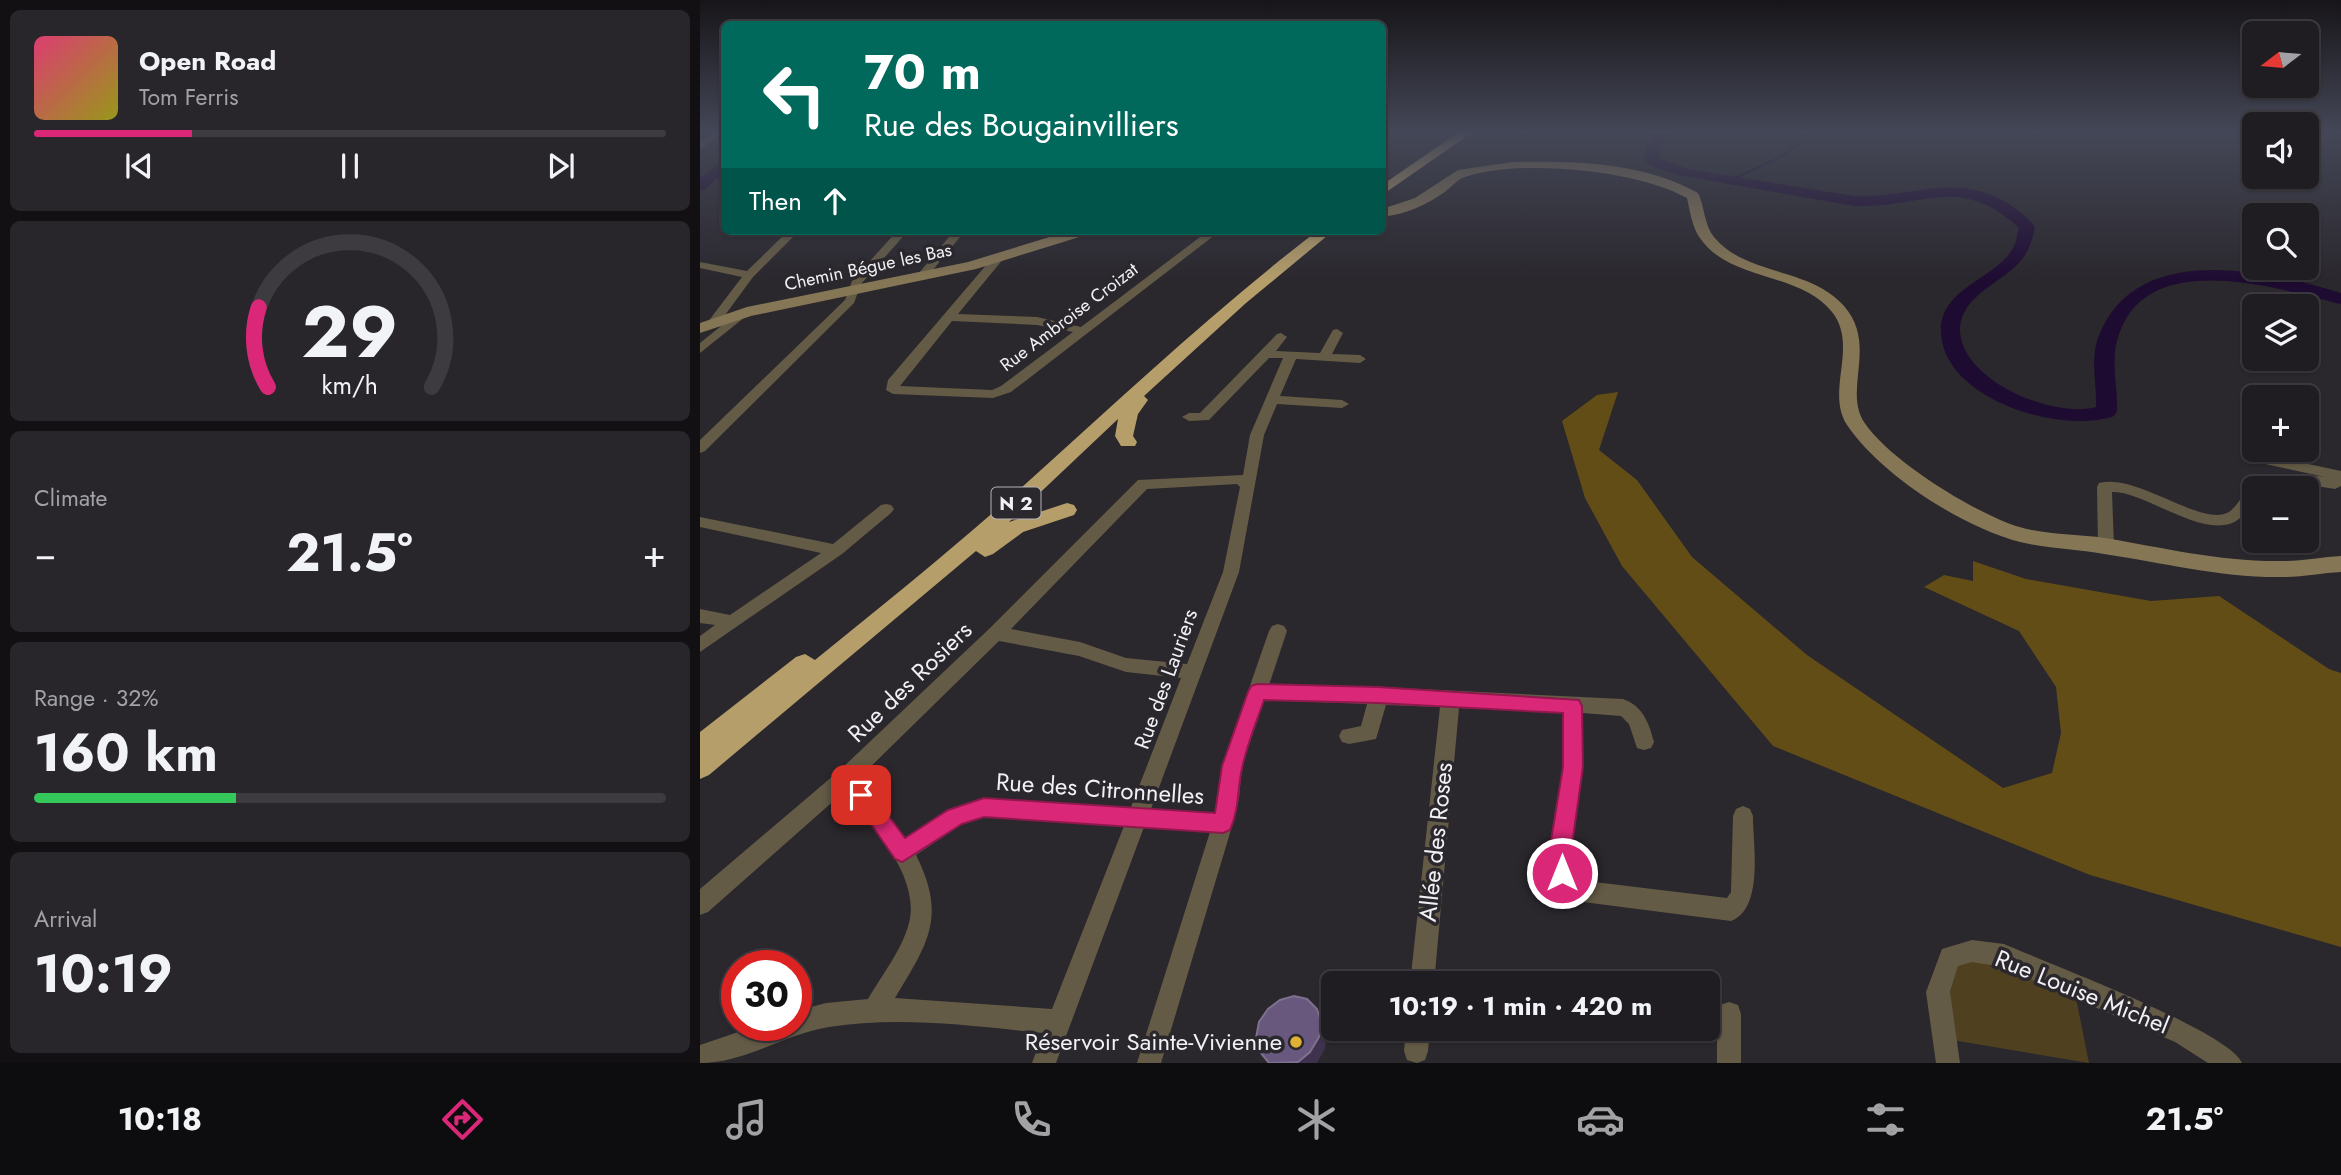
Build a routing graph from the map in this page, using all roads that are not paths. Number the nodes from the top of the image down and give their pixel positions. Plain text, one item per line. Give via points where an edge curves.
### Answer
1 (1449, 182) edge
2 (1657, 182) edge
3 (1386, 212) edge
4 (790, 235) edge
5 (899, 235) edge
6 (957, 235) edge
7 (1071, 235) edge
8 (1210, 235) edge
9 (1307, 235) edge
10 (1321, 235) edge
11 (998, 258) junction
12 (700, 265) edge
13 (750, 275) junction
14 (923, 275) junction
15 (853, 290) junction
16 (741, 314) junction
17 (951, 317) junction
18 (706, 325) edge
19 (1084, 331) junction
20 (1336, 333) dead end
21 (1281, 337) dead end
22 (700, 349) edge
23 (1266, 354) junction
24 (1291, 355) junction
25 (1324, 356) junction
26 (1360, 359) dead end
27 (1153, 380) junction
28 (1272, 400) junction
29 (1342, 404) dead end
30 (1189, 417) dead end
31 (1128, 442) dead end
32 (700, 448) edge
33 (2275, 462) edge
34 (2341, 477) edge
35 (2319, 481) edge
36 (2341, 485) edge
37 (1248, 486) junction
38 (2242, 506) edge
39 (886, 509) dead end
40 (1067, 510) dead end
41 (700, 522) edge
42 (2106, 546) junction
43 (836, 550) junction
44 (2341, 564) edge
45 (700, 616) edge
46 (732, 622) junction
47 (1278, 631) dead end
48 (996, 633) junction
49 (700, 645) edge
50 (1192, 672) junction
51 (1257, 692) junction
52 (1378, 695) junction
53 (785, 699) junction
54 (1450, 700) junction
55 (1573, 706) junction
56 (1349, 736) dead end
57 (1644, 742) dead end
58 (700, 747) edge
59 (700, 768) edge
60 (848, 776) junction
61 (1742, 816) dead end
62 (1139, 818) junction
63 (1223, 823) junction
64 (902, 852) junction
65 (700, 904) edge
66 (1423, 971) edge
67 (874, 1011) junction
68 (1729, 1014) dead end
69 (812, 1021) edge
70 (1060, 1022) junction
71 (746, 1041) edge
72 (700, 1057) edge
73 (1044, 1063) edge
74 (1149, 1063) edge
75 (1730, 1063) edge
76 (1948, 1063) edge
77 (2230, 1063) edge

1 - 3 street via 1418,203
2 - 42 street via 1680,187 1693,196 1704,235 1724,254 1807,287 1838,309 1852,335 1849,401 1853,419 1898,469 2009,531
4 - 13 street
5 - 15 street
6 - 14 street
7 - 11 street, Chemin Bégue les Bas
8 - 19 street, Rue Ambroise Croizat
9 - 58 highway, N 2 via 1234,292 937,555
10 - 27 highway, N 2
11 - 14 street, Chemin Bégue les Bas
11 - 17 street, Rue Ambroise Croizat
12 - 13 street
13 - 18 street
14 - 15 street, Chemin Bégue les Bas
15 - 16 street, Chemin Bégue les Bas
15 - 32 street via 850,302
16 - 18 street, Chemin Bégue les Bas
16 - 22 street
17 - 19 street via 1037,321
17 - 19 street, Rue Ambroise Croizat via 893,383 893,390 1000,393
20 - 25 street
21 - 23 street
23 - 24 street
23 - 30 street via 1204,417
24 - 25 street
24 - 28 street, Rue des Lauriers
25 - 26 street
27 - 31 highway via 1129,414 1124,436
27 - 53 highway, N 2 via 987,529
28 - 29 street
28 - 37 street, Rue des Lauriers via 1257,435
33 - 34 street
35 - 36 street
37 - 48 street, Rue des Rosiers via 1240,479 1143,484
37 - 50 street, Rue des Lauriers via 1231,572
38 - 42 street via 2234,516 2218,519 2167,506 2121,487 2104,487
39 - 43 street
40 - 53 highway via 1006,532 835,671
41 - 43 street
42 - 44 street via 2184,562 2273,569
43 - 46 street
45 - 46 street
46 - 49 street
47 - 51 street
48 - 50 street via 1080,649 1126,665
48 - 60 street, Rue des Rosiers
50 - 62 street, Rue des Lauriers
51 - 52 street
51 - 63 street via 1232,766
52 - 54 street
52 - 56 street via 1369,733
53 - 59 highway, N 2
54 - 55 street
54 - 66 street, Allée des Roses
55 - 57 street via 1628,709 1637,719
55 - 61 street via 1573,767 1559,859 1571,885 1583,891 1731,910 1742,892
60 - 64 street
60 - 65 street, Rue des Rosiers
62 - 63 street, Rue des Citronnelles
62 - 64 street, Rue des Citronnelles via 984,807 956,817
62 - 70 street, Rue des Lauriers
63 - 74 street
64 - 67 street via 924,907
67 - 69 street
67 - 70 street
68 - 75 street
70 - 73 street, Rue des Lauriers
71 - 72 street
76 - 77 street, Rue Louise Michel via 1938,992 1950,957 1972,951 2004,956 2142,1013 2185,1033

